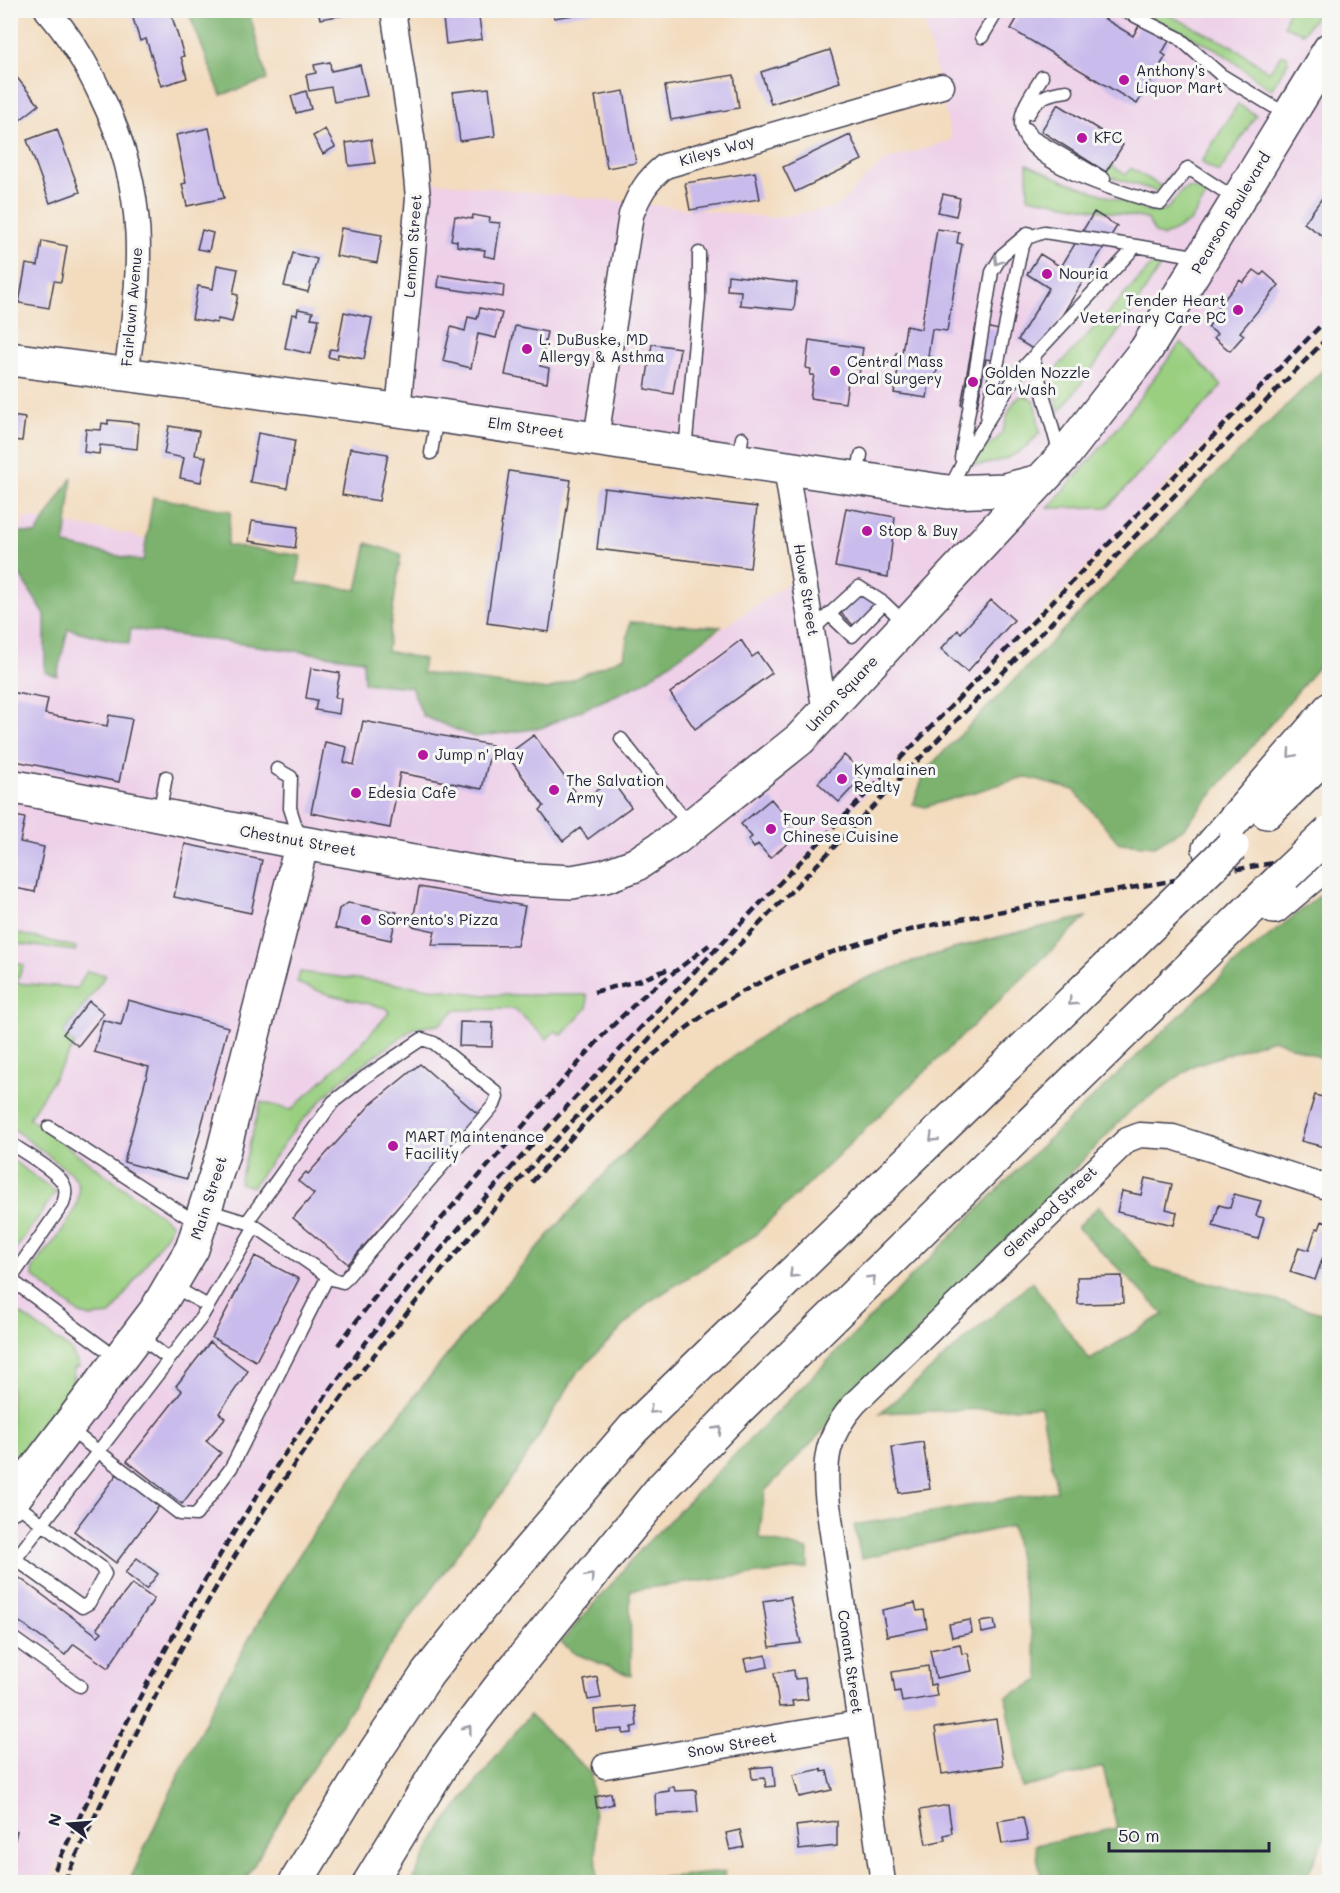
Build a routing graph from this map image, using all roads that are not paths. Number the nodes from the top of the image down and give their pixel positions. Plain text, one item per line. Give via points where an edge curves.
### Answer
1 (47, 10) edge
2 (393, 10) edge
3 (998, 10) edge
4 (1123, 10) edge
5 (982, 37) dead end
6 (1325, 65) edge
7 (1042, 77) dead end
8 (942, 86) dead end
9 (1067, 91) dead end
10 (1290, 117) junction
11 (1126, 194) junction
12 (1238, 200) junction
13 (1044, 232) junction
14 (1136, 246) junction
15 (699, 253) dead end
16 (1203, 257) junction
17 (1033, 357) junction
18 (10, 359) edge
19 (126, 374) junction
20 (398, 411) junction
21 (437, 415) junction
22 (985, 424) junction
23 (596, 438) junction
24 (685, 452) junction
25 (431, 453) dead end
26 (786, 468) junction
27 (1051, 470) junction
28 (953, 480) junction
29 (895, 614) junction
30 (821, 622) junction
31 (1329, 709) edge
32 (825, 713) junction
33 (621, 739) dead end
34 (1329, 751) edge
35 (277, 769) dead end
36 (166, 777) dead end
37 (10, 786) edge
38 (159, 815) junction
39 (690, 827) junction
40 (1329, 832) edge
41 (302, 843) junction
42 (1221, 848) junction
43 (1309, 870) edge
44 (587, 880) joint
45 (49, 1127) dead end
46 (10, 1143) edge
47 (1329, 1188) edge
48 (203, 1218) junction
49 (251, 1224) junction
50 (328, 1276) junction
51 (11, 1280) edge
52 (172, 1285) junction
53 (208, 1306) junction
54 (129, 1348) junction
55 (169, 1359) junction
56 (68, 1428) junction
57 (830, 1441) joint
58 (98, 1451) junction
59 (11, 1502) edge
60 (43, 1524) junction
61 (12, 1560) edge
62 (10, 1636) edge
63 (80, 1686) dead end
64 (859, 1724) junction
65 (605, 1766) dead end
66 (435, 1777) junction
67 (302, 1874) edge
68 (370, 1882) edge
69 (386, 1882) edge
70 (883, 1882) edge

1 - 19 street, Fairlawn Avenue via 93,78 130,172 139,257
2 - 20 street, Lennon Street via 418,198
3 - 5 lane
4 - 10 lane via 1179,38 1221,75
6 - 10 main road, Pearson Boulevard
7 - 11 lane via 1022,115 1020,124 1025,140 1038,154
8 - 23 street, Kileys Way via 665,166 652,176 640,191 631,215
9 - 11 lane via 1049,93 1039,99 1025,126 1032,137
10 - 12 main road, Pearson Boulevard
11 - 12 lane via 1161,203 1188,168
12 - 16 main road, Pearson Boulevard
13 - 14 lane
13 - 22 lane via 1031,235 1021,250
13 -> 28 lane via 1025,234 1002,255 992,272
14 - 16 lane
14 - 17 lane
15 - 24 lane via 699,298
16 - 27 main road, Pearson Boulevard via 1146,350
17 - 22 lane via 1007,387
17 - 27 lane
18 - 19 main road, Elm Street
19 - 20 main road, Elm Street
20 - 21 main road, Elm Street
21 - 23 main road, Elm Street
21 - 25 lane
22 - 28 lane
23 - 24 main road, Elm Street
24 - 26 main road, Elm Street via 740,449
26 - 28 main road, Elm Street via 859,467
26 - 30 street, Howe Street
27 - 28 main road, Elm Street via 1005,490
27 - 29 main road, Union Square
29 - 30 lane via 852,636
29 - 30 lane via 859,586
29 - 32 main road, Union Square
30 - 32 street, Howe Street
31 -> 42 main road
32 - 39 main road, Union Square via 776,760
33 - 39 lane
34 - 42 main road
35 - 41 lane via 291,777 290,808
36 - 38 lane
37 - 38 main road, Chestnut Street
38 - 41 main road, Chestnut Street
39 - 44 main road, Union Square via 635,865
40 - 43 main road, bridge
41 - 44 main road, Chestnut Street via 513,879
41 - 48 main road, Main Street via 224,1153
42 -> 67 main road, bridge via 1109,966 633,1429 428,1673
66 -> 43 main road via 507,1678 662,1488 1139,1020
45 - 48 lane
46 - 51 lane via 56,1175 66,1189 63,1204
47 - 57 street, Glenwood Street via 1173,1137 1140,1135 1127,1140 856,1402
48 - 49 lane
48 - 52 main road, Main Street via 192,1249
49 - 50 lane
49 - 50 lane via 333,1102 422,1038 434,1043 492,1087 497,1097 343,1282
49 - 53 lane
50 - 58 lane via 231,1468 196,1515 180,1514
51 - 54 lane
52 - 53 lane
52 - 54 main road, Main Street
53 - 55 lane
54 - 55 lane
54 - 56 main road, Main Street
55 - 58 lane
56 - 58 lane
56 - 59 main road, Main Street
57 - 64 street, Conant Street via 825,1472 827,1497
58 - 60 lane
59 - 60 lane
60 - 61 lane
60 - 61 lane via 105,1574 88,1603 76,1605
62 - 63 lane
64 - 65 street, Snow Street
64 - 70 street, Conant Street
66 - 68 main road
66 - 69 main road

